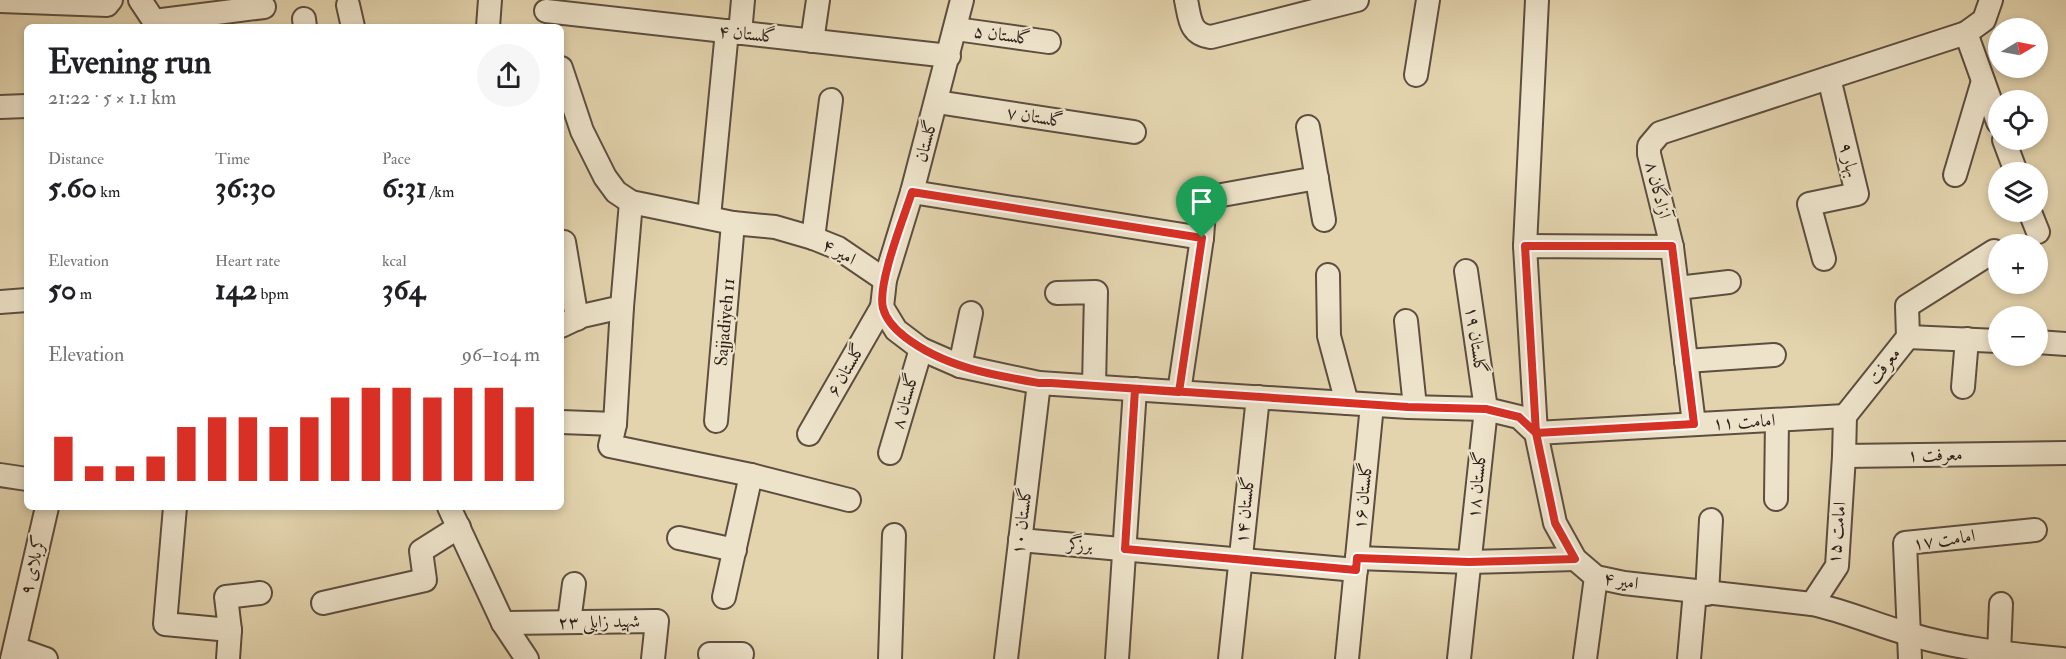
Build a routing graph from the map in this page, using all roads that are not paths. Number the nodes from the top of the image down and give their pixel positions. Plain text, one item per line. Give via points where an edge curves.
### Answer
1 (111, 0) edge
2 (140, 0) edge
3 (490, 0) edge
4 (743, 0) edge
5 (818, 0) edge
6 (962, 0) edge
7 (1186, 0) edge
8 (1357, 0) edge
9 (1428, 0) edge
10 (1537, 0) edge
11 (1991, 0) edge
12 (0, 1) edge
13 (348, 4) dead end
14 (264, 7) dead end
15 (546, 13) edge
16 (156, 24) edge
17 (352, 24) edge
18 (488, 24) edge
19 (956, 29) junction
20 (734, 32) junction
21 (1966, 33) junction
22 (812, 41) junction
23 (1049, 42) dead end
24 (949, 56) junction
25 (1416, 75) dead end
26 (1829, 78) junction
27 (1983, 81) junction
28 (564, 84) edge
29 (1988, 95) edge
30 (831, 100) dead end
31 (936, 102) junction
32 (24, 106) edge
33 (0, 107) edge
34 (1308, 127) dead end
35 (1134, 132) dead end
36 (1955, 175) dead end
37 (1317, 178) junction
38 (912, 192) junction
39 (632, 202) junction
40 (709, 217) junction
41 (1324, 220) dead end
42 (734, 223) junction
43 (813, 238) junction
44 (1202, 238) junction
45 (564, 242) dead end
46 (1525, 246) junction
47 (1672, 246) junction
48 (1988, 254) edge
49 (1824, 259) dead end
50 (1466, 271) dead end
51 (1328, 275) dead end
52 (885, 280) junction
53 (1729, 282) dead end
54 (1678, 288) junction
55 (1057, 293) dead end
56 (24, 300) edge
57 (0, 302) edge
58 (622, 307) junction
59 (882, 307) junction
60 (971, 313) dead end
61 (1406, 321) dead end
62 (569, 322) edge
63 (1908, 337) junction
64 (1967, 339) junction
65 (1988, 340) edge
66 (2048, 343) edge
67 (2066, 344) edge
68 (921, 349) junction
69 (1774, 355) dead end
70 (1686, 361) junction
71 (960, 366) junction
72 (1039, 383) junction
73 (1094, 386) junction
74 (1963, 387) dead end
75 (1135, 389) junction
76 (1179, 392) junction
77 (1257, 397) junction
78 (1347, 403) junction
79 (1372, 405) junction
80 (1415, 407) junction
81 (1486, 409) junction
82 (1845, 416) junction
83 (1777, 420) junction
84 (716, 421) dead end
85 (564, 422) edge
86 (615, 424) junction
87 (1694, 424) junction
88 (1536, 433) junction
89 (809, 434) dead end
90 (890, 453) dead end
91 (2066, 453) edge
92 (1844, 456) junction
93 (0, 475) edge
94 (752, 475) junction
95 (24, 479) edge
96 (1776, 499) dead end
97 (849, 500) dead end
98 (46, 510) edge
99 (175, 510) edge
100 (450, 510) edge
101 (1711, 520) dead end
102 (459, 527) junction
103 (2035, 530) dead end
104 (894, 534) dead end
105 (679, 538) dead end
106 (1020, 540) junction
107 (1125, 549) junction
108 (735, 550) junction
109 (1240, 559) junction
110 (1575, 559) junction
111 (1469, 562) junction
112 (1356, 564) junction
113 (1596, 577) junction
114 (574, 584) dead end
115 (1701, 592) junction
116 (260, 593) dead end
117 (724, 597) dead end
118 (323, 603) dead end
119 (1812, 604) junction
120 (2001, 604) dead end
121 (569, 622) junction
122 (503, 623) junction
123 (230, 630) junction
124 (1910, 634) junction
125 (711, 649) edge
126 (13, 653) edge
127 (742, 654) dead end
128 (1999, 654) junction
129 (2049, 658) edge
130 (46, 659) edge
131 (228, 659) edge
132 (527, 659) edge
133 (653, 659) edge
134 (890, 659) edge
135 (1006, 659) edge
136 (1117, 659) edge
137 (1230, 659) edge
138 (1347, 659) edge
139 (1459, 659) edge
140 (1585, 659) edge
141 (1689, 659) edge
142 (1910, 659) edge

1 - 12 street via 107,5
2 - 16 street
3 - 18 street
4 - 20 street
5 - 22 street
6 - 19 street, گلستان
7 - 8 street via 1195,30 1211,37
9 - 25 street
10 - 46 street
11 - 21 street, آزادگان ۸ via 1984,20
13 - 17 street
14 - 16 street
15 - 20 street, گلستان ۴
19 - 23 street, گلستان ۵
19 - 24 street, گلستان
20 - 22 street, گلستان ۴
20 - 40 street
21 - 26 street, آزادگان ۸
21 - 27 street
22 - 24 street, گلستان ۴
24 - 31 street, گلستان
26 - 47 street, آزادگان ۸ via 1660,133 1654,139 1649,154
26 - 49 street, بهار ۹ via 1857,194 1809,204
27 - 29 street
27 - 36 street
28 - 39 street, امیر ۴ via 605,177 616,192
30 - 43 street
31 - 35 street, گلستان ۷
31 - 38 street, گلستان
32 - 33 street
34 - 37 street
37 - 41 street
37 - 44 street via 1205,198
38 - 44 street
38 - 52 street, گلستان
39 - 40 street, امیر ۴
39 - 58 street
40 - 42 street, امیر ۴
42 - 43 street, امیر ۴ via 775,227
42 - 84 street, Sajjadiyeh 11
43 - 52 street, امیر ۴ via 838,248
44 - 76 street
45 - 62 street
46 - 47 street, آزادگان ۸
46 - 88 street
47 - 54 street
48 - 63 street, معرفت via 1907,306
50 - 81 street, گلستان ۱۹
51 - 78 street via 1329,336
52 - 59 street
53 - 54 street
54 - 70 street
55 - 73 street via 1095,292
56 - 57 street
58 - 62 street
58 - 86 street
59 - 68 street via 896,330
59 - 89 street, گلستان ۶
60 - 71 street
61 - 80 street
63 - 64 street
63 - 82 street, معرفت
64 - 65 street
64 - 74 street
66 - 67 street
68 - 71 street
68 - 90 street, گلستان ۸
69 - 70 street
70 - 87 street
71 - 72 street
72 - 73 street
72 - 106 street, گلستان ۱۰
73 - 75 street
75 - 76 street
75 - 107 street
76 - 77 street
77 - 78 street
77 - 109 street, گلستان ۱۴
78 - 79 street
79 - 80 street
79 - 112 street, گلستان ۱۶
80 - 81 street
81 - 88 street via 1519,417
81 - 111 street, گلستان ۱۸
82 - 83 street, امامت ۱۱
82 - 92 street
83 - 87 street, امامت ۱۱
83 - 96 street
85 - 86 street
86 - 94 street via 610,446
87 - 88 street, امامت ۱۱
88 - 110 street, امیر ۴ via 1555,523
91 - 92 street, معرفت ۱
92 - 119 street, امامت ۱۵ via 1837,566
93 - 95 street
94 - 97 street
94 - 108 street
98 - 126 street, کربلای ۹
99 - 123 street via 165,624
100 - 102 street
101 - 115 street
102 - 118 street via 421,551 425,580
102 - 122 street
103 - 124 street, امامت ۱۷ via 1905,543
104 - 134 street
105 - 108 street
106 - 107 street, برزگر
106 - 135 street, گلستان ۱۰
107 - 109 street, برزگر
107 - 136 street
108 - 117 street
109 - 112 street, برزگر
109 - 137 street, گلستان ۱۴
110 - 111 street, برزگر
110 - 113 street, امیر ۴
111 - 112 street, برزگر
111 - 139 street, گلستان ۱۸
112 - 138 street, گلستان ۱۶
113 - 115 street, امیر ۴
113 - 140 street
114 - 121 street
115 - 119 street, امیر ۴
115 - 141 street
116 - 123 street via 226,597
119 - 124 street, امیر ۴
120 - 128 street
121 - 122 street, شهید زابلی ۲۳
121 - 133 street, شهید زابلی ۲۳ via 657,621
122 - 132 street
123 - 131 street
124 - 128 street, امیر ۴
124 - 142 street
125 - 127 street
126 - 130 street
128 - 129 street, امیر ۴

